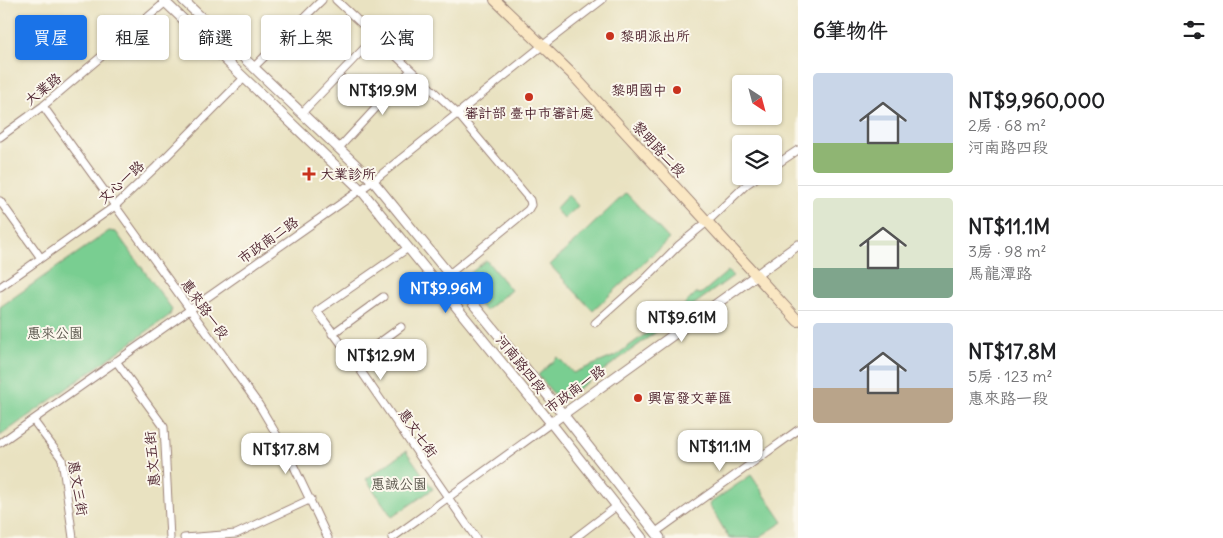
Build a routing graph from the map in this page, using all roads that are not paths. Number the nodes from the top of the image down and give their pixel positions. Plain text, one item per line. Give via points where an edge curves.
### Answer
1 (183, 0) edge
2 (322, 0) edge
3 (336, 0) edge
4 (495, 0) edge
5 (602, 0) edge
6 (165, 1) edge
7 (361, 24) edge
8 (542, 46) junction
9 (361, 52) edge
10 (399, 60) edge
11 (254, 67) junction
12 (410, 70) junction
13 (244, 78) junction
14 (43, 106) junction
15 (302, 113) junction
16 (458, 114) junction
17 (0, 137) edge
18 (338, 148) junction
19 (798, 150) edge
20 (782, 161) edge
21 (373, 181) junction
22 (746, 185) edge
23 (361, 190) junction
24 (0, 201) edge
25 (115, 206) junction
26 (708, 222) junction
27 (798, 244) edge
28 (408, 248) junction
29 (41, 258) junction
30 (448, 275) junction
31 (756, 275) junction
32 (0, 287) edge
33 (383, 297) dead end
34 (190, 310) junction
35 (798, 321) edge
36 (595, 323) dead end
37 (401, 327) dead end
38 (333, 334) junction
39 (116, 361) junction
40 (354, 361) junction
41 (563, 414) junction
42 (33, 420) junction
43 (551, 423) junction
44 (798, 430) edge
45 (0, 443) edge
46 (448, 497) junction
47 (310, 499) junction
48 (617, 506) junction
49 (658, 535) edge
50 (73, 538) edge
51 (170, 538) edge
52 (184, 538) edge
53 (328, 538) edge
54 (392, 538) edge
55 (476, 538) edge
56 (575, 538) edge
57 (642, 538) edge

1 - 11 street, 河南路四段
2 - 11 street
3 - 7 street
4 - 8 main road, 黎明路二段
5 - 8 street, 市政南二路
6 - 13 street, 河南路四段
6 - 14 street, 大業路
8 - 16 street, 市政南二路
8 - 26 main road, 黎明路二段 via 572,74
9 - 15 street
10 - 12 street
11 - 15 street, 河南路四段
12 - 16 street
12 - 18 street
13 - 23 street, 河南路四段
13 - 25 street, 文心一路
14 - 17 street, 大業路
14 - 25 street, 惠來路一段
15 - 18 street, 河南路四段
16 - 21 street, 市政南二路
16 - 30 street via 531,205
18 - 21 street, 河南路四段
19 - 20 street
21 - 23 street, 市政南二路
21 - 30 street, 河南路四段
22 - 26 street
23 - 28 street, 河南路四段
23 - 34 street, 市政南二路
24 - 29 street
25 - 29 street, 文心一路
25 - 34 street, 惠來路一段
26 - 31 main road, 黎明路二段
26 - 36 street
27 - 31 street, 市政南一路
28 - 38 street, 惠文七街 via 317,311
28 - 43 street, 河南路四段
29 - 32 street, 文心一路
30 - 41 street, 河南路四段
31 - 35 main road, 黎明路二段
31 - 41 street, 市政南一路
33 - 38 street
34 - 39 street, 市政南二路
34 - 47 street, 惠來路一段 via 259,405
37 - 40 street
38 - 40 street, 惠文七街
39 - 42 street, 市政南二路
39 - 51 street, 惠文五街 via 164,427
40 - 46 street, 惠文七街
41 - 43 street, 市政南一路
41 - 49 street, 河南路四段
42 - 45 street, 市政南二路
42 - 50 street, 惠文三街 via 62,459
43 - 46 street, 市政南一路
43 - 48 street, 河南路四段
44 - 49 street
46 - 54 street, 市政南一路
46 - 55 street, 惠文七街
47 - 52 street via 236,534
47 - 53 street, 惠來路一段
48 - 56 street
48 - 57 street, 河南路四段

